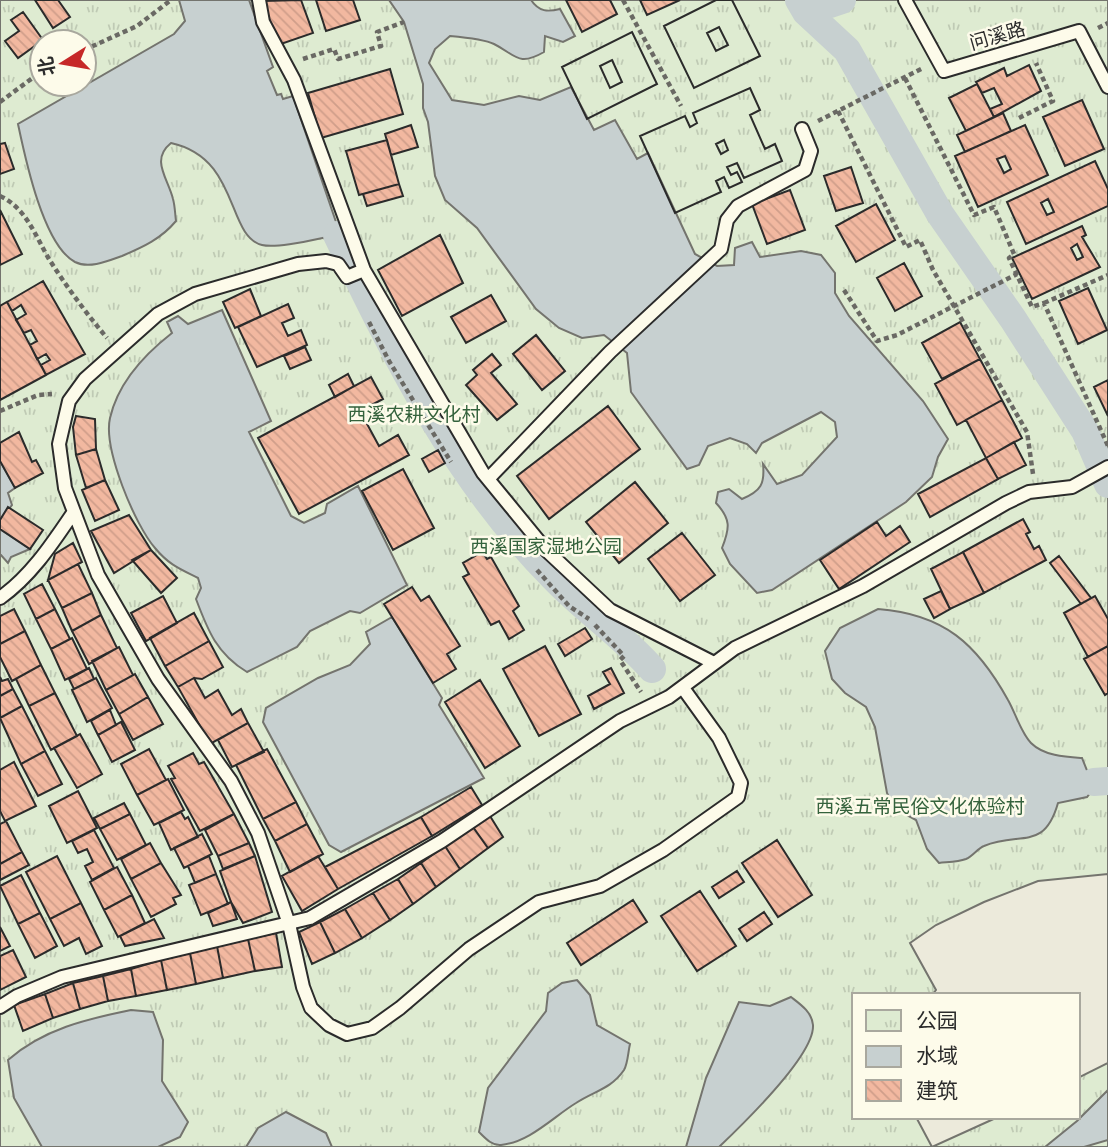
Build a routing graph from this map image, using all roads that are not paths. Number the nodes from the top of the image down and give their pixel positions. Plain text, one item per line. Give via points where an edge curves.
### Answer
1 (259, 0) edge
2 (905, 0) edge
3 (1108, 87) edge
4 (802, 129) road end
5 (364, 270) junction
6 (1108, 467) edge
7 (488, 479) junction
8 (73, 513) junction
9 (0, 598) edge
10 (712, 662) junction
11 (683, 688) junction
12 (289, 924) junction
13 (0, 1007) edge

1 - 5 lane via 263,22 286,65 337,190
2 - 3 lane, 问溪路 via 944,71 1079,31
4 - 7 lane via 811,151 805,170 738,206 727,219 721,249 610,352
5 - 7 lane
5 - 8 lane via 347,277 338,264 326,261 266,271 195,294 158,314 116,349 69,401 60,443
6 - 10 lane via 1072,487 1029,492 863,586 763,632
7 - 10 lane via 547,551 610,610
8 - 9 lane via 48,550 16,587
8 - 12 lane via 121,618 188,725 231,781 258,833
10 - 11 lane
11 - 12 lane via 620,721 345,900
11 - 12 lane via 719,738 741,783 738,797 663,850 600,886 539,902 469,949 372,1028 348,1034 329,1025 312,1008
12 - 13 lane via 62,977

